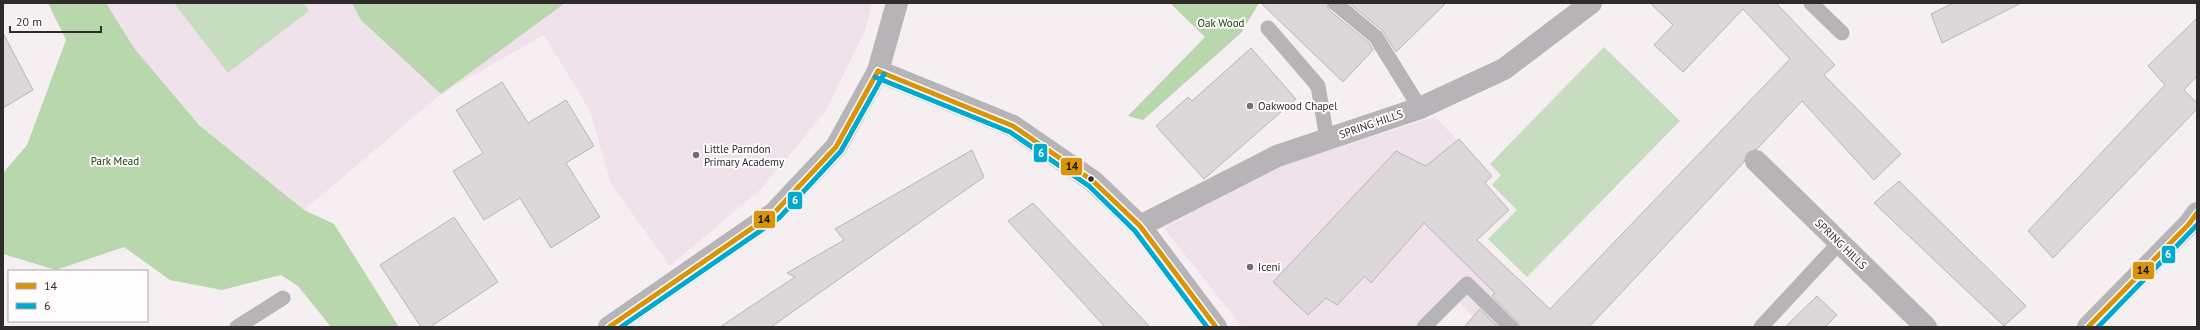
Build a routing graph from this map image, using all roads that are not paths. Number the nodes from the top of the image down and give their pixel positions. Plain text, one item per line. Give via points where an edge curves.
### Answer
1 (897, 3) edge
2 (1335, 3) edge
3 (1591, 3) edge
4 (1811, 3) edge
5 (1268, 28) dead end
6 (1842, 33) dead end
7 (878, 71) junction
8 (1420, 108) junction
9 (1327, 139) junction
10 (1756, 161) dead end
11 (2194, 222) edge
12 (1140, 226) junction
13 (1840, 242) junction
14 (283, 298) dead end
15 (237, 327) edge
16 (609, 327) edge
17 (1216, 327) edge
18 (1424, 327) edge
19 (1511, 327) edge
20 (1760, 327) edge
21 (1926, 327) edge
22 (2088, 327) edge

1 - 7 street
2 - 8 lane via 1376,37
3 - 8 street, SPRING HILLS via 1504,69
4 - 6 lane
5 - 9 lane via 1318,86
7 - 12 street via 1013,126 1093,181
7 - 16 street via 836,147 774,213
8 - 9 street, SPRING HILLS
9 - 12 street, SPRING HILLS via 1277,156
10 - 13 street, SPRING HILLS
11 - 22 street
12 - 17 street
13 - 20 lane
13 - 21 street, SPRING HILLS
14 - 15 lane
18 - 19 lane via 1467,284

